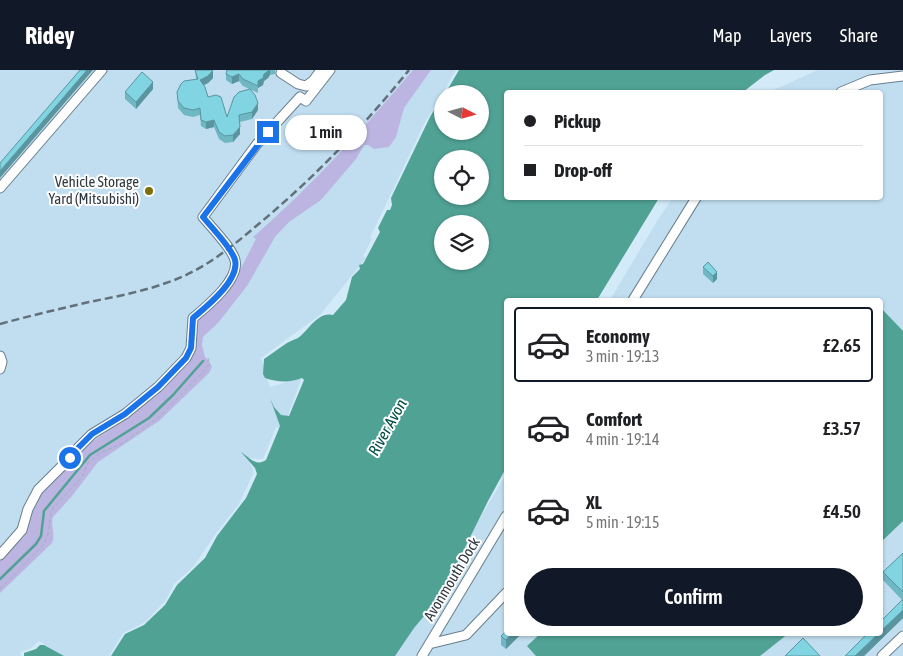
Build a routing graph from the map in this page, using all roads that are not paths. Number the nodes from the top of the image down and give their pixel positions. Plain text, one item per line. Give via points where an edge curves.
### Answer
1 (102, 70) edge
2 (323, 70) edge
3 (281, 73) dead end
4 (903, 76) edge
5 (845, 90) edge
6 (0, 188) edge
7 (695, 200) edge
8 (634, 298) edge
9 (0, 356) edge
10 (0, 369) edge
11 (504, 519) edge
12 (0, 555) edge
13 (504, 595) edge
14 (903, 636) edge
15 (429, 644) junction
16 (422, 656) edge
17 (882, 656) edge

1 - 6 lane
2 - 3 lane via 306,86
2 - 12 lane via 306,101 300,97 257,144 203,217 220,236 236,264 220,294 193,318 190,353 158,387 125,414 92,434 38,490 22,530
4 - 5 lane via 870,80
7 - 8 lane
9 - 10 lane
11 - 15 lane, Avonmouth Dock
13 - 15 lane via 466,634
14 - 17 lane
15 - 16 lane, Avonmouth Dock

